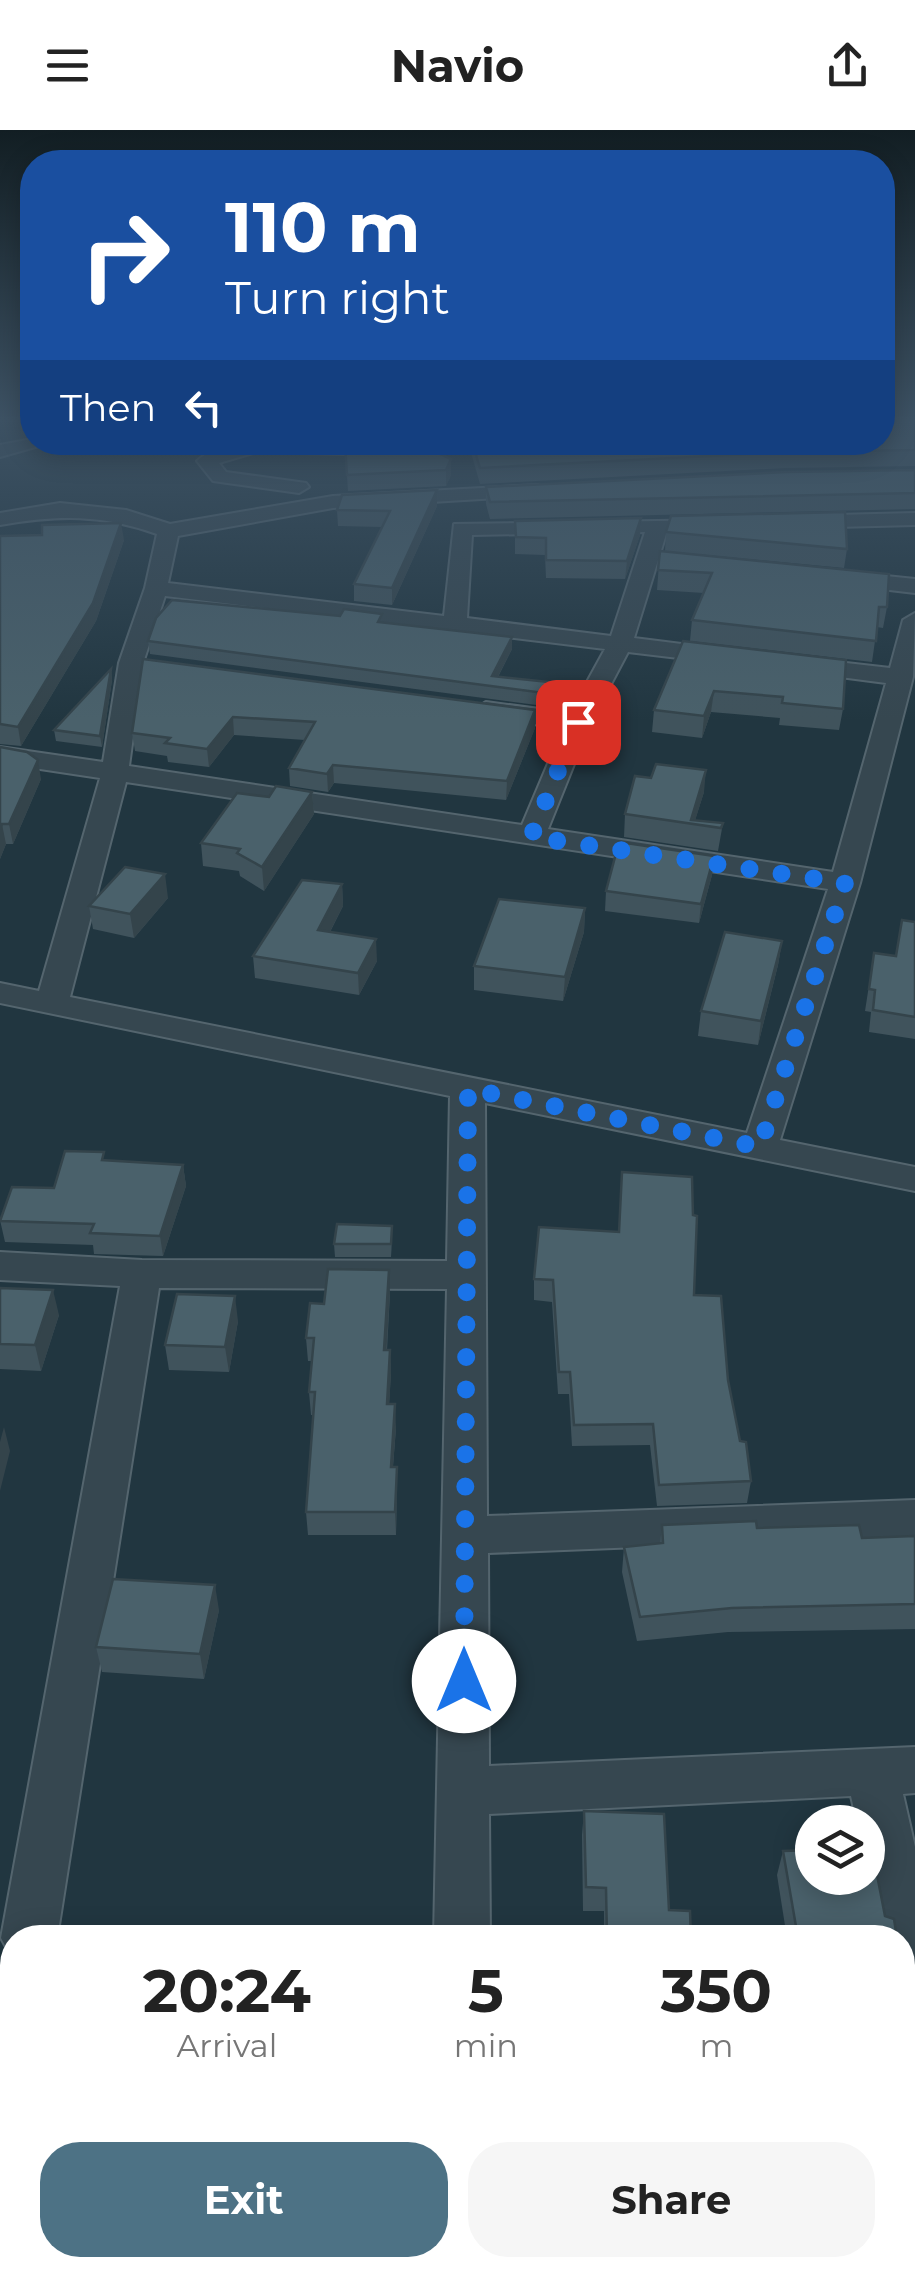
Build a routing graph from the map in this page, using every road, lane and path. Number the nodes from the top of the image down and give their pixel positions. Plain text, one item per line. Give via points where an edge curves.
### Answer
1 (138, 520) edge
2 (231, 520) edge
3 (860, 520) edge
4 (776, 522) edge
5 (737, 523) edge
6 (658, 525) junction
7 (168, 531) junction
8 (818, 576) edge
9 (915, 586) edge
10 (156, 588) junction
11 (915, 620) edge
12 (456, 622) junction
13 (620, 644) junction
14 (900, 677) junction
15 (462, 706) edge
16 (578, 722) junction
17 (0, 755) edge
18 (116, 772) junction
19 (531, 837) junction
20 (845, 883) junction
21 (0, 993) edge
22 (52, 1003) junction
23 (468, 1089) junction
24 (760, 1147) junction
25 (915, 1178) edge
26 (0, 1266) edge
27 (142, 1274) junction
28 (466, 1276) junction
29 (915, 1518) edge
30 (464, 1534) junction
31 (893, 1771) edge
32 (463, 1791) junction
33 (30, 1925) edge
34 (462, 1925) edge
35 (910, 1925) edge

1 - 7 street
2 - 7 street
3 - 4 street
5 - 6 street
6 - 12 street via 462,529
6 - 13 street via 654,560
7 - 10 street
8 - 9 street
10 - 12 street
10 - 18 street
11 - 14 street
12 - 13 street
13 - 14 street
13 - 16 street
14 - 20 street
15 - 16 street
16 - 19 street
17 - 18 street
18 - 19 street
18 - 22 street
19 - 20 street
20 - 24 street
21 - 22 street
22 - 23 street
23 - 24 street
23 - 28 street
24 - 25 street
26 - 27 street
27 - 28 street
27 - 33 street
28 - 30 street
29 - 30 street
30 - 32 street
31 - 32 street
31 - 35 street
32 - 34 street

